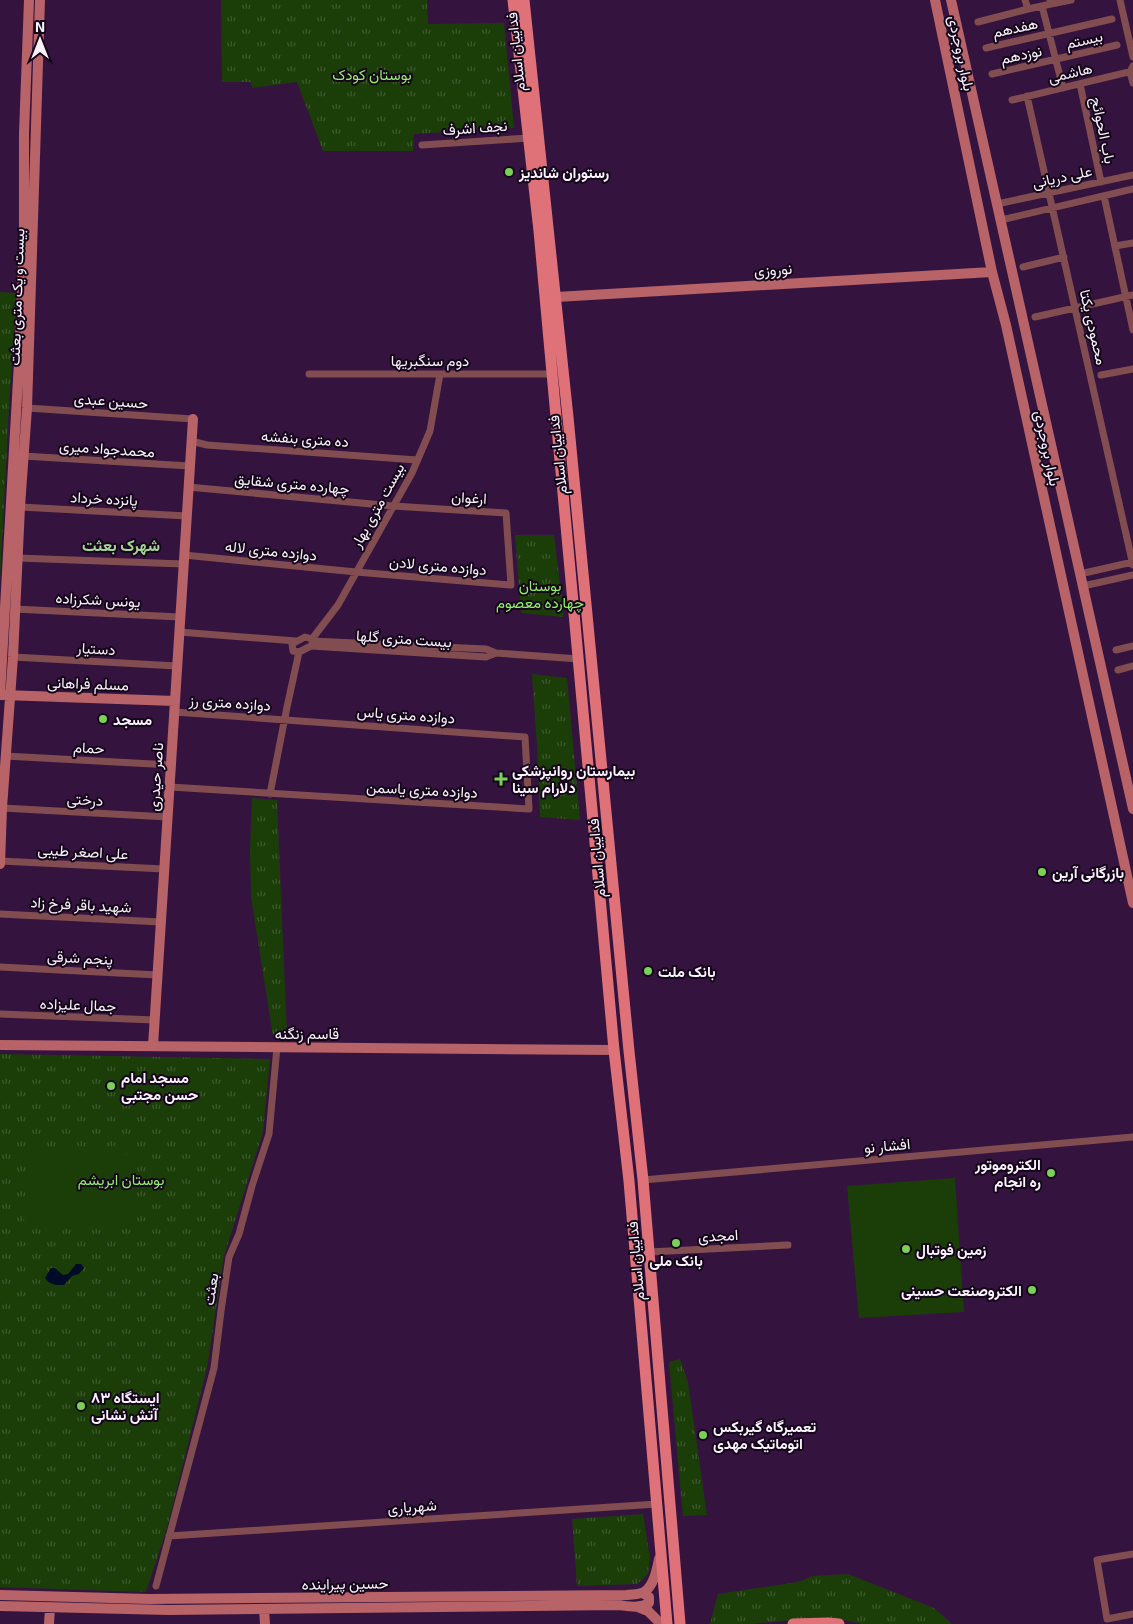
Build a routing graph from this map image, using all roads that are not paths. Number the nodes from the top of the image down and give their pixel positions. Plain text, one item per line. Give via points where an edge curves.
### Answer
1 (29, 0) edge
2 (40, 0) edge
3 (513, 0) edge
4 (524, 0) edge
5 (935, 0) edge
6 (951, 0) edge
7 (1025, 0) edge
8 (1071, 0) edge
9 (1120, 0) edge
10 (1051, 2) edge
11 (1042, 6) junction
12 (1028, 10) junction
13 (1112, 19) dead end
14 (978, 22) dead end
15 (1130, 29) edge
16 (1050, 34) junction
17 (1117, 46) dead end
18 (986, 48) dead end
19 (1133, 57) edge
20 (1056, 60) junction
21 (1132, 70) edge
22 (992, 74) dead end
23 (1080, 84) junction
24 (1133, 84) edge
25 (1063, 88) junction
26 (1027, 96) junction
27 (1012, 100) dead end
28 (529, 138) junction
29 (422, 145) dead end
30 (1133, 175) edge
31 (1101, 182) junction
32 (1133, 189) edge
33 (1049, 193) junction
34 (1104, 196) junction
35 (997, 204) junction
36 (1053, 208) junction
37 (1001, 220) junction
38 (1133, 242) edge
39 (1115, 246) junction
40 (1064, 257) junction
41 (1023, 267) dead end
42 (992, 272) junction
43 (556, 296) junction
44 (1130, 296) edge
45 (1075, 308) junction
46 (1035, 317) dead end
47 (1133, 330) edge
48 (1133, 369) edge
49 (309, 374) dead end
50 (440, 374) junction
51 (552, 374) junction
52 (1101, 376) dead end
53 (27, 408) junction
54 (193, 419) joint
55 (191, 441) junction
56 (24, 456) junction
57 (417, 460) junction
58 (190, 466) junction
59 (188, 487) junction
60 (394, 506) junction
61 (20, 507) junction
62 (186, 516) junction
63 (509, 549) joint
64 (17, 558) junction
65 (184, 560) junction
66 (1133, 563) edge
67 (356, 572) junction
68 (1080, 574) junction
69 (1133, 575) edge
70 (1083, 586) junction
71 (14, 609) junction
72 (180, 617) junction
73 (179, 632) junction
74 (296, 641) junction
75 (312, 642) junction
76 (1133, 646) edge
77 (1116, 650) dead end
78 (299, 652) junction
79 (13, 657) junction
80 (579, 659) junction
81 (177, 666) junction
82 (1133, 666) edge
83 (1118, 670) dead end
84 (3, 695) edge
85 (175, 701) junction
86 (174, 712) junction
87 (284, 720) junction
88 (525, 737) joint
89 (5, 756) junction
90 (171, 765) junction
91 (170, 787) junction
92 (270, 794) junction
93 (1132, 798) edge
94 (2, 808) junction
95 (1133, 809) edge
96 (168, 817) junction
97 (0, 862) edge
98 (164, 868) junction
99 (1133, 903) edge
100 (0, 914) edge
101 (161, 922) junction
102 (0, 968) edge
103 (158, 975) junction
104 (0, 1014) edge
105 (155, 1020) junction
106 (0, 1045) edge
107 (153, 1046) junction
108 (277, 1047) junction
109 (614, 1050) junction
110 (1133, 1137) edge
111 (643, 1180) junction
112 (788, 1245) dead end
113 (649, 1252) junction
114 (657, 1504) junction
115 (169, 1536) junction
116 (661, 1550) junction
117 (1133, 1554) edge
118 (156, 1586) dead end
119 (643, 1593) junction
120 (0, 1595) edge
121 (0, 1606) edge
122 (638, 1607) junction
123 (50, 1608) junction
124 (264, 1609) junction
125 (1133, 1614) edge
126 (49, 1624) edge
127 (265, 1624) edge
128 (661, 1624) edge
129 (667, 1624) edge
130 (680, 1624) edge
131 (793, 1624) edge
132 (839, 1624) edge

1 - 84 main road, بیست و یک متری بعثت via 24,245
2 - 53 main road, بیست و یک متری بعثت
3 - 28 main road, فداییان اسلام
4 - 43 main road, فداییان اسلام
5 - 42 main road, بلوار بروجردی
6 - 35 main road, بلوار بروجردی
7 - 12 street
8 - 10 street
9 - 15 street
10 - 11 street
11 - 12 street
11 - 16 street
12 - 14 street
13 - 16 street, هفدهم
15 - 19 street
16 - 18 street, هفدهم
16 - 20 street
17 - 20 street, بیستم
20 - 22 street, نوزدهم
20 - 25 street
21 - 23 street, هاشمی
21 - 24 street
23 - 25 street, هاشمی
23 - 31 street, باب الحوائج
25 - 26 street, هاشمی
26 - 27 street, هاشمی
26 - 33 street, محمودی یکتا
28 - 29 street, نجف اشرف
28 - 51 main road, فداییان اسلام
30 - 31 street, علی دریانی
31 - 33 street, علی دریانی
32 - 34 street
33 - 35 street, علی دریانی
33 - 36 street, محمودی یکتا
34 - 36 street
34 - 39 street
35 - 37 main road, بلوار بروجردی
36 - 37 street
36 - 40 street, محمودی یکتا
37 - 68 main road, بلوار بروجردی
38 - 39 street
39 - 44 street
40 - 41 street
40 - 45 street, محمودی یکتا
42 - 43 main road, نوروزی
42 - 99 main road, بلوار بروجردی
43 - 111 main road, فداییان اسلام
44 - 45 street
44 - 47 street
45 - 46 street
45 - 66 street, محمودی یکتا
48 - 52 street
49 - 50 street, دوم سنگبریها
50 - 51 street, دوم سنگبریها
50 - 57 street, بیست متری بهار via 430,431
51 - 80 main road, فداییان اسلام
53 - 54 street, حسین عبدی
53 - 56 main road, بیست و یک متری بعثت
54 - 55 main road, ناصر حیدری
55 - 57 street, ده متری بنفشه
55 - 58 main road, ناصر حیدری
56 - 58 street, محمدجواد میری
56 - 61 main road, بیست و یک متری بعثت
57 - 60 street, بیست متری بهار
58 - 59 main road, ناصر حیدری
59 - 60 street, چهارده متری شقایق
59 - 62 main road, ناصر حیدری
60 - 63 street, ارغوان via 506,513
60 - 67 street, بیست متری بهار
61 - 62 street, پانزده خرداد
61 - 64 main road, بیست و یک متری بعثت
62 - 65 main road, ناصر حیدری
63 - 67 street, دوازده متری لادن via 512,585
64 - 65 street, دوازده متری لاله
64 - 71 main road, بیست و یک متری بعثت
65 - 67 street, دوازده متری لاله
65 - 72 main road, ناصر حیدری
66 - 68 street
67 - 75 street, بیست متری بهار
68 - 70 main road, بلوار بروجردی
69 - 70 street
70 - 93 main road, بلوار بروجردی
71 - 72 street, یونس شکرزاده
71 - 79 main road, بیست و یک متری بعثت
72 - 73 main road, ناصر حیدری
73 - 74 street
73 - 81 main road, ناصر حیدری
74 - 75 street, بیست متری گلها via 305,637
74 - 78 street via 292,648
75 - 78 street
75 - 80 street, بیست متری گلها via 486,657 496,653
76 - 77 street
78 - 87 street
79 - 81 street, دستیار
79 - 84 main road, بیست و یک متری بعثت
80 - 109 main road, فداییان اسلام
81 - 85 main road, ناصر حیدری
82 - 83 street
84 - 85 main road, مسلم فراهانی
84 - 89 main road, بیست و یک متری بعثت
85 - 86 main road, ناصر حیدری
86 - 87 street, دوازده متری رز
86 - 90 main road, ناصر حیدری
87 - 88 street, دوازده متری یاس
87 - 92 street
88 - 92 street, دوازده متری یاسمن via 529,809
89 - 90 street, حمام
89 - 94 main road, بیست و یک متری بعثت
90 - 91 main road, ناصر حیدری
91 - 92 street
91 - 96 main road, ناصر حیدری
93 - 95 main road, بلوار بروجردی
94 - 96 street, درختی
94 - 97 main road, بیست و یک متری بعثت
96 - 98 main road, ناصر حیدری
97 - 98 street, علی اصغر طیبی
98 - 101 main road, ناصر حیدری
100 - 101 street, شهید باقر فرخ زاد
101 - 103 main road, ناصر حیدری
102 - 103 street, پنجم شرقی
103 - 105 main road, ناصر حیدری
104 - 105 street, جمال علیزاده
105 - 107 main road, ناصر حیدری
106 - 107 main road, قاسم زنگنه
107 - 108 main road, قاسم زنگنه
108 - 109 main road, قاسم زنگنه
108 - 115 street, بعثت via 269,1134 229,1257 214,1368
109 - 114 main road, فداییان اسلام via 629,1181
110 - 111 street, افشار نو
111 - 113 main road, فداییان اسلام
112 - 113 street, امجدی
113 - 130 main road, فداییان اسلام
114 - 115 street, شهریاری
114 - 116 main road, فداییان اسلام
115 - 118 street, بعثت
116 - 119 main road via 657,1570
116 - 129 main road, فداییان اسلام
117 - 125 street via 1097,1560 1107,1619
119 - 120 main road, حسین پیراینده via 159,1599
119 - 122 main road via 649,1597 649,1603
121 - 123 main road, حسین پیراینده
122 - 124 main road, حسین پیراینده
122 - 128 main road via 648,1611
123 - 124 main road, حسین پیراینده
123 - 126 main road
124 - 127 main road
131 - 132 main road

